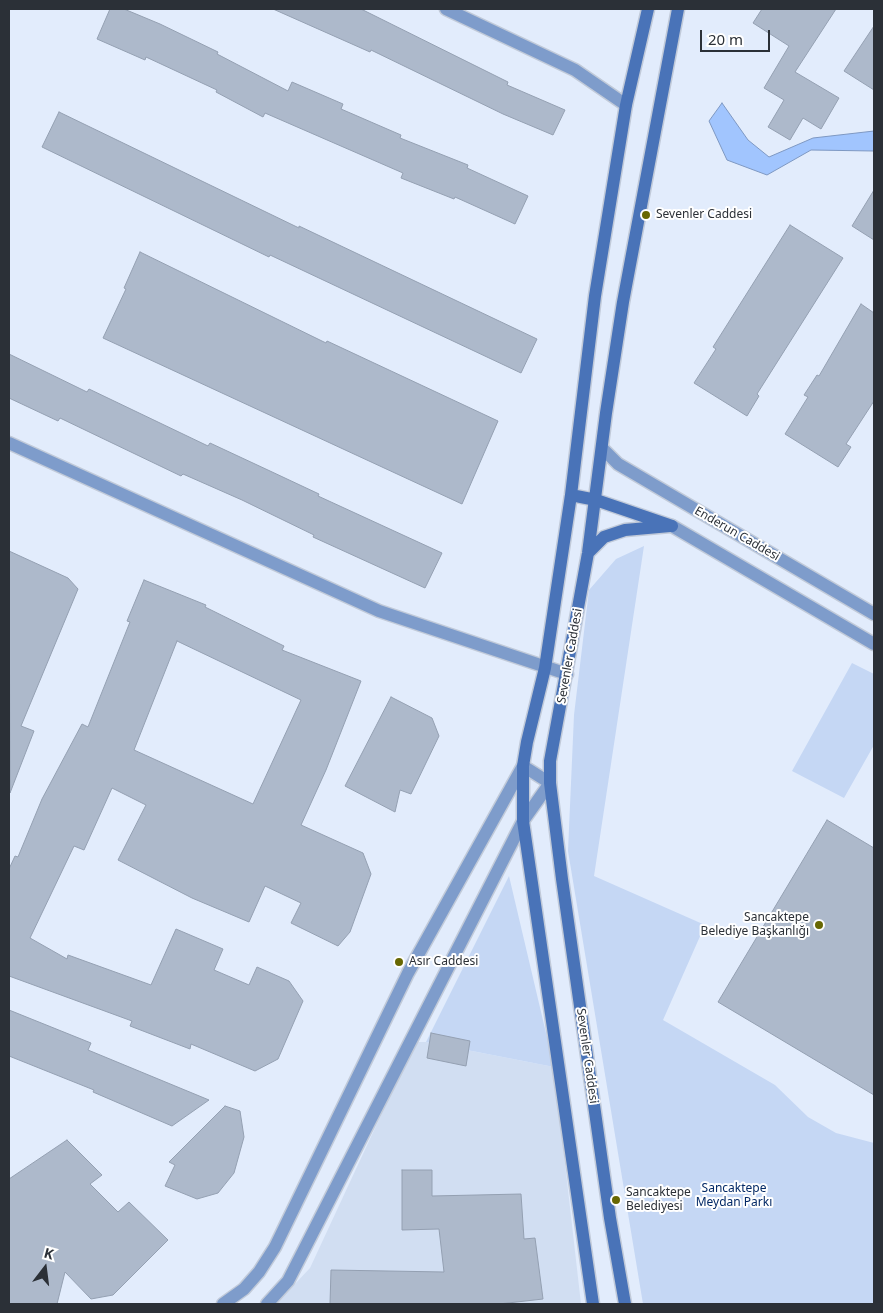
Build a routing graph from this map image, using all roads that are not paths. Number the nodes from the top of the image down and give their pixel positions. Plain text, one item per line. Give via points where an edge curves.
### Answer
1 (446, 9) edge
2 (648, 9) edge
3 (678, 9) edge
4 (626, 105) junction
5 (9, 443) edge
6 (603, 449) junction
7 (571, 495) junction
8 (596, 500) junction
9 (672, 526) junction
10 (588, 553) junction
11 (874, 614) edge
12 (874, 644) edge
13 (545, 668) junction
14 (567, 674) junction
15 (523, 766) junction
16 (550, 783) junction
17 (523, 821) junction
18 (223, 1304) edge
19 (267, 1304) edge
20 (593, 1304) edge
21 (625, 1304) edge

1 - 4 street via 575,70
2 - 4 main road, Sevenler Caddesi
3 - 6 main road, Sevenler Caddesi via 625,293
4 - 7 main road, Sevenler Caddesi via 595,296
5 - 13 street via 379,611
6 - 8 main road, Sevenler Caddesi
6 - 11 street, Enderun Caddesi via 618,464
7 - 8 main road
7 - 13 main road, Sevenler Caddesi
8 - 9 main road
8 - 10 main road, Sevenler Caddesi
9 - 10 main road via 625,530 604,537
9 - 12 street, Enderun Caddesi
10 - 14 main road, Sevenler Caddesi
13 - 14 street
13 - 15 main road, Sevenler Caddesi
14 - 16 main road, Sevenler Caddesi via 550,761
15 - 16 street
15 - 17 main road, Sevenler Caddesi
15 - 18 street via 408,973 275,1246 259,1272
16 - 17 street
16 - 21 main road, Sevenler Caddesi via 610,1218
17 - 19 street via 288,1282
17 - 20 main road, Sevenler Caddesi

